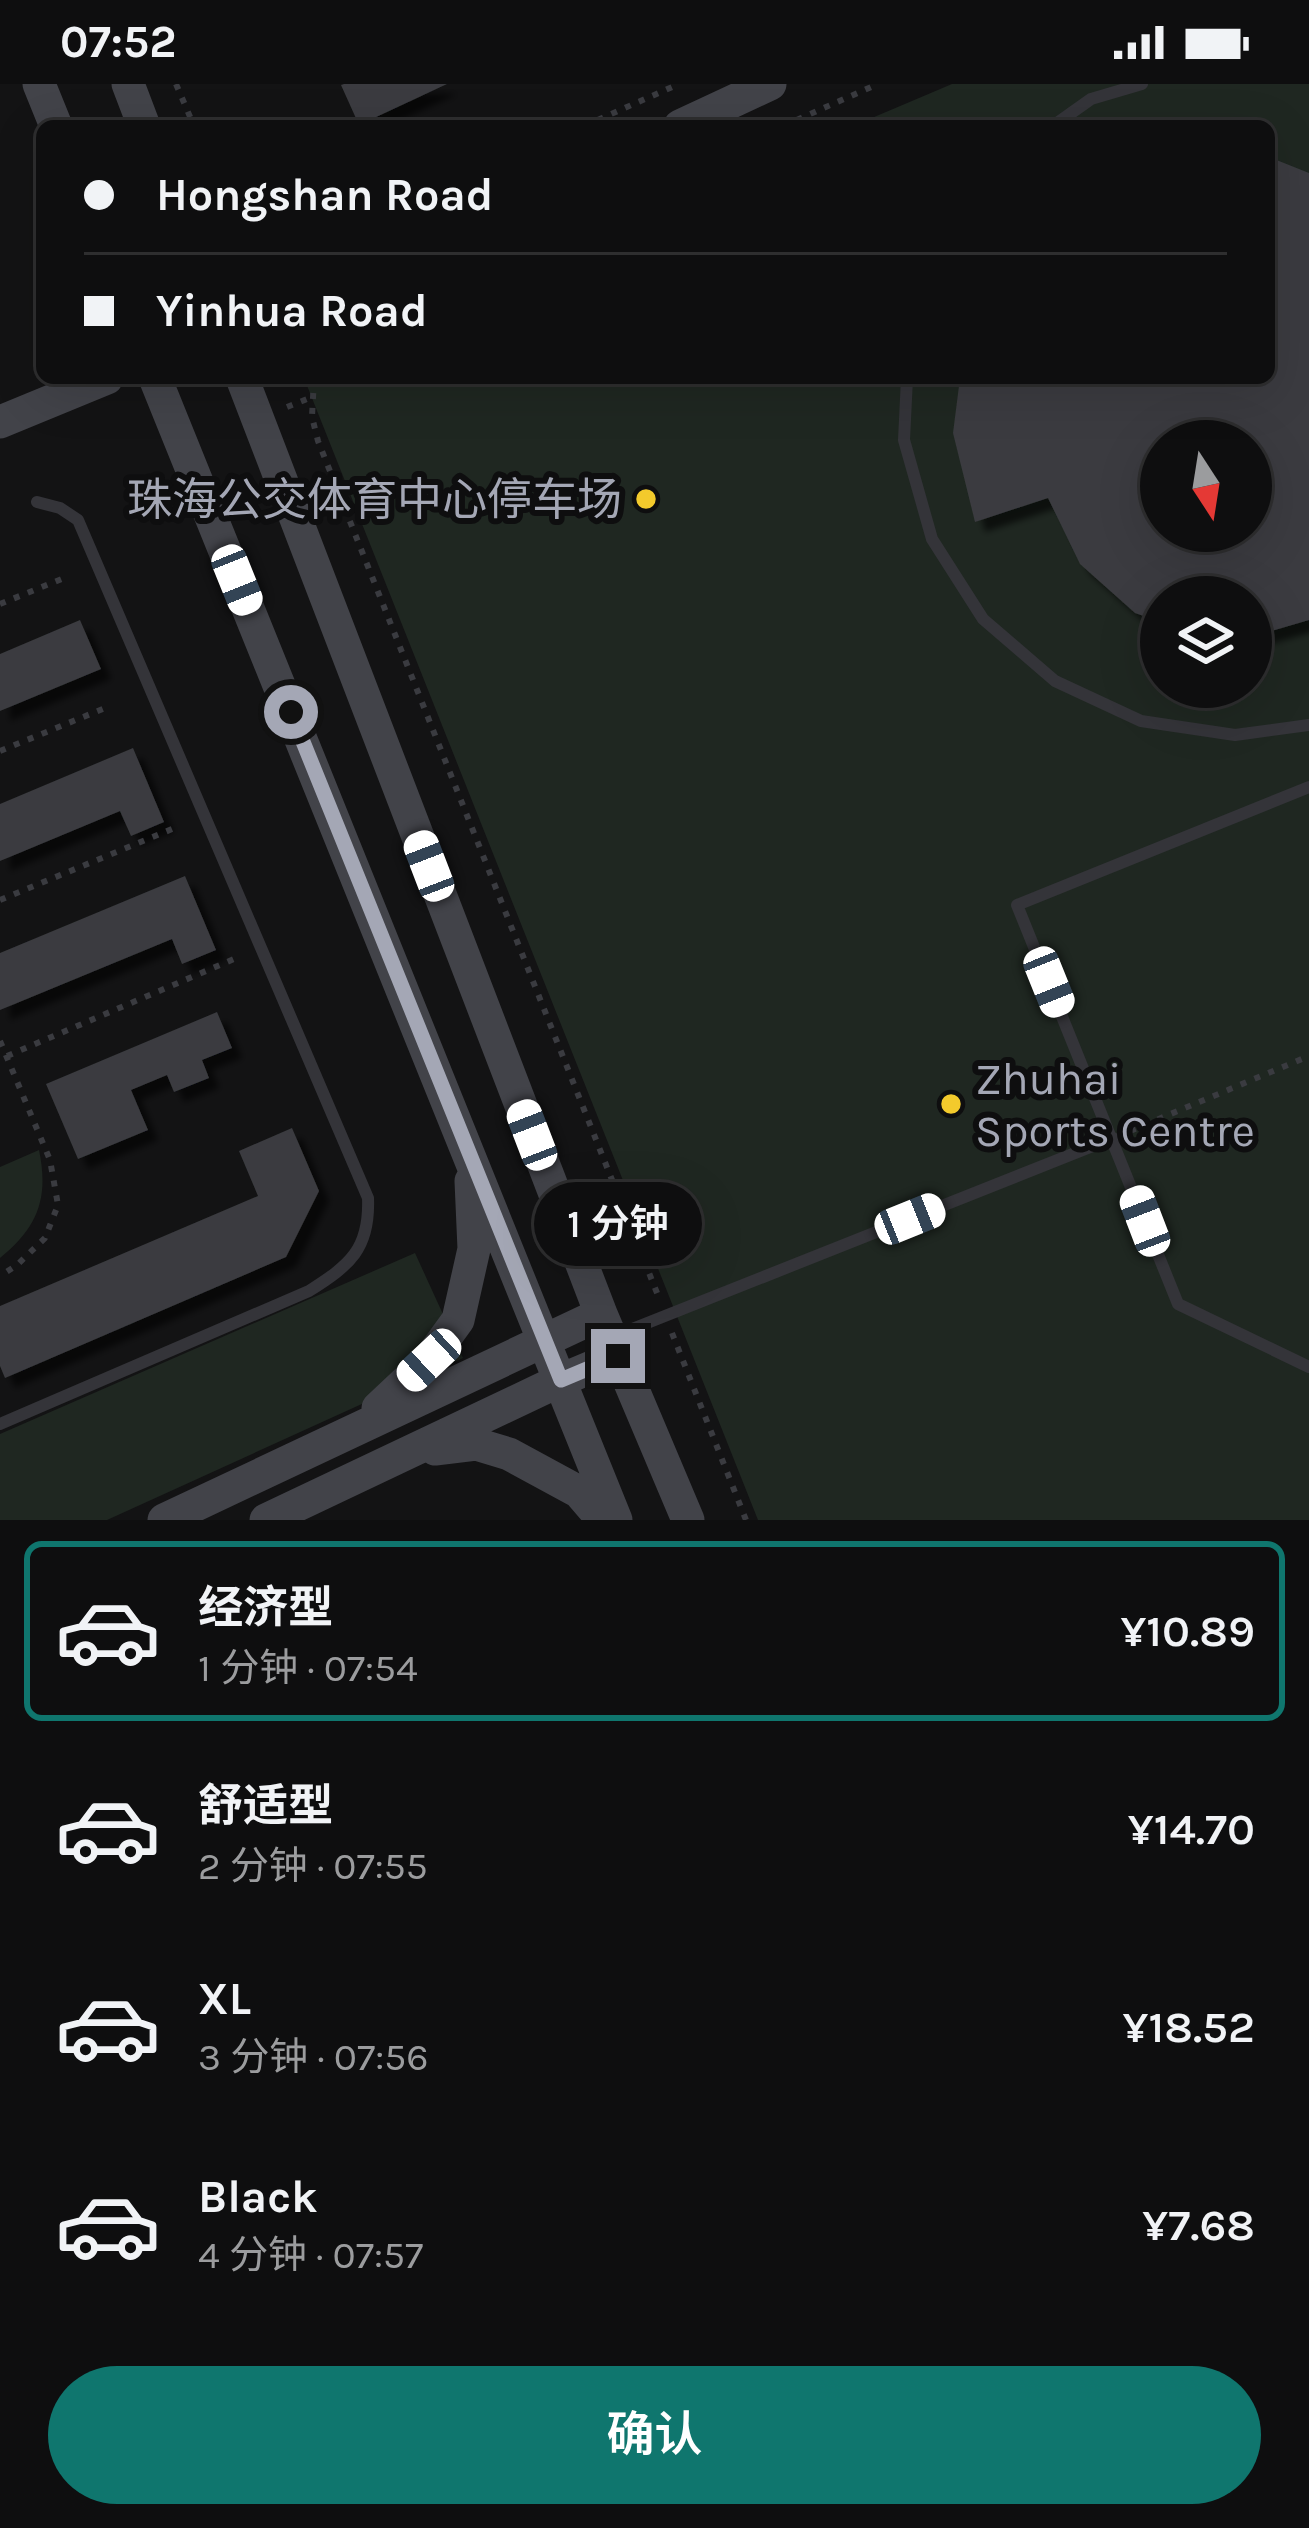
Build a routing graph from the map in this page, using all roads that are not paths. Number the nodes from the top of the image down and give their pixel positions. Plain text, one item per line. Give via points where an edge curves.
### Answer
1 (39, 84) edge
2 (128, 84) edge
3 (770, 84) edge
4 (1142, 84) edge
5 (54, 120) edge
6 (142, 120) edge
7 (693, 120) edge
8 (1061, 120) edge
9 (92, 384) edge
10 (157, 384) edge
11 (244, 384) edge
12 (907, 384) edge
13 (0, 422) edge
14 (37, 502) dead end
15 (1309, 725) edge
16 (1309, 788) edge
17 (1113, 1138) junction
18 (470, 1154) junction
19 (610, 1336) junction
20 (546, 1341) junction
21 (1309, 1367) edge
22 (561, 1380) junction
23 (0, 1424) edge
24 (344, 1436) junction
25 (365, 1473) junction
26 (164, 1520) edge
27 (266, 1520) edge
28 (603, 1520) edge
29 (616, 1520) edge
30 (688, 1520) edge

1 - 5 main road
2 - 6 main road
3 - 7 main road
4 - 8 lane via 1091,99
9 - 13 main road
10 - 18 main road
11 - 19 main road
12 - 15 lane via 904,440 932,539 983,619 1055,681 1141,721 1235,735
14 - 23 lane via 78,520 368,1198 369,1222 353,1258 309,1291
16 - 17 lane via 1017,905
17 - 19 lane
17 - 21 lane via 1178,1304
18 - 20 main road
18 - 24 main road via 474,1249 458,1320 429,1360
19 - 20 main road
19 - 22 main road
19 - 30 main road
20 - 22 main road
20 - 24 main road
22 - 25 main road
22 - 29 main road
24 - 26 main road
25 - 27 main road
25 - 28 main road via 476,1444 579,1492

